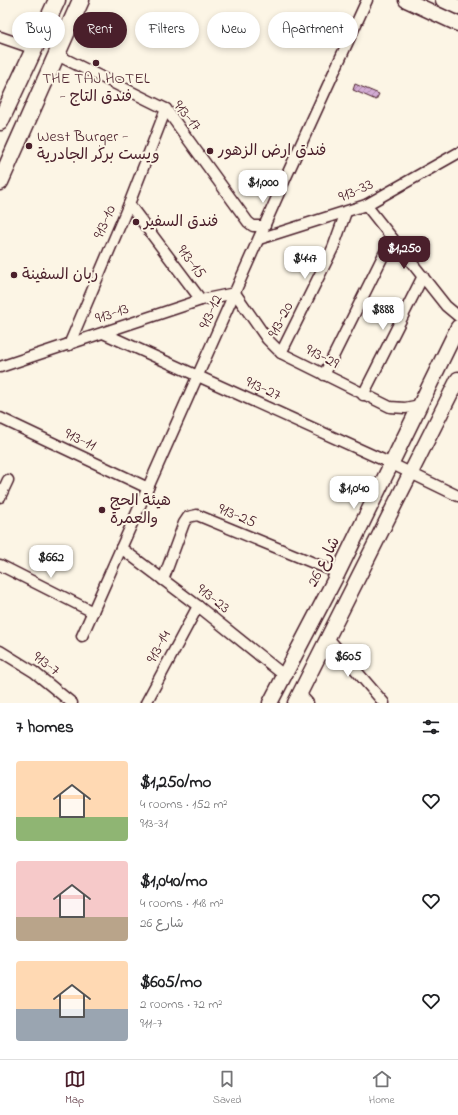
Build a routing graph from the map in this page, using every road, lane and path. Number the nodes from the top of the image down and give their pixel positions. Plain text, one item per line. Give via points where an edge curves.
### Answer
1 (57, 0) edge
2 (81, 0) edge
3 (367, 0) edge
4 (406, 0) edge
5 (443, 0) edge
6 (458, 7) edge
7 (458, 24) edge
8 (0, 36) edge
9 (35, 49) junction
10 (57, 55) junction
11 (166, 109) junction
12 (0, 122) edge
13 (458, 153) edge
14 (0, 182) edge
15 (129, 204) junction
16 (366, 205) junction
17 (346, 212) junction
18 (265, 226) junction
19 (392, 238) junction
20 (259, 239) junction
21 (423, 276) junction
22 (235, 293) junction
23 (201, 300) junction
24 (458, 316) edge
25 (458, 327) edge
26 (103, 333) junction
27 (69, 345) junction
28 (281, 353) junction
29 (0, 367) edge
30 (324, 375) junction
31 (198, 376) junction
32 (458, 379) edge
33 (363, 395) junction
34 (420, 405) junction
35 (0, 418) edge
36 (392, 464) junction
37 (410, 474) junction
38 (8, 480) dead end
39 (148, 488) junction
40 (458, 496) edge
41 (0, 497) edge
42 (351, 546) junction
43 (121, 548) junction
44 (370, 554) junction
45 (0, 565) edge
46 (338, 573) junction
47 (163, 580) junction
48 (198, 606) junction
49 (93, 612) junction
50 (82, 636) dead end
51 (328, 638) junction
52 (0, 651) edge
53 (285, 676) junction
54 (301, 700) edge
55 (72, 703) edge
56 (146, 703) edge
57 (270, 703) edge
58 (384, 703) edge

1 - 9 main road
2 - 10 main road
3 - 18 street, 913-12
4 - 7 street
5 - 6 street
8 - 9 street
9 - 12 main road
10 - 11 street, 913-17
10 - 14 main road
11 - 15 street, 913-10
11 - 18 street, 913-17 via 248,222 253,226
13 - 16 street, 913-33
15 - 23 street, 913-15
15 - 27 street, 913-10
16 - 17 street, 913-33
16 - 19 street
17 - 20 street, 913-33
17 - 28 street, 913-20 via 333,248
18 - 20 street, 913-12
19 - 21 street
19 - 30 street
20 - 22 street, 913-12
21 - 24 street via 446,306
21 - 33 street
22 - 23 street, 913-13
22 - 28 street, 913-29 via 267,339
22 - 31 street, 913-12
23 - 26 street, 913-13
25 - 34 street, شارع 26
26 - 27 street, 913-13
26 - 31 street, 913-27
27 - 29 street, 913-13
28 - 30 street, 913-29
30 - 33 street, 913-29
31 - 36 street, 913-27
31 - 39 street, 913-12
32 - 37 street
33 - 34 street, 913-29 via 390,407
34 - 36 street, شارع 26
35 - 39 street, 913-11
36 - 37 street, 913-27
36 - 42 street, شارع 26
37 - 40 street, 913-27
37 - 44 street
38 - 41 street
39 - 43 street, 913-12
42 - 44 street
42 - 46 street, شارع 26
43 - 47 street, 913-23
43 - 49 street, 913-12
44 - 51 street
45 - 49 street
46 - 47 street, 913-25 via 196,515 188,517 184,523
46 - 53 street, شارع 26
47 - 48 street, 913-23
48 - 53 street, 913-23
48 - 56 street, 913-14
49 - 50 street, 913-12
51 - 54 street
51 - 58 street
52 - 55 street, 913-7 via 34,672
53 - 57 street, شارع 26

